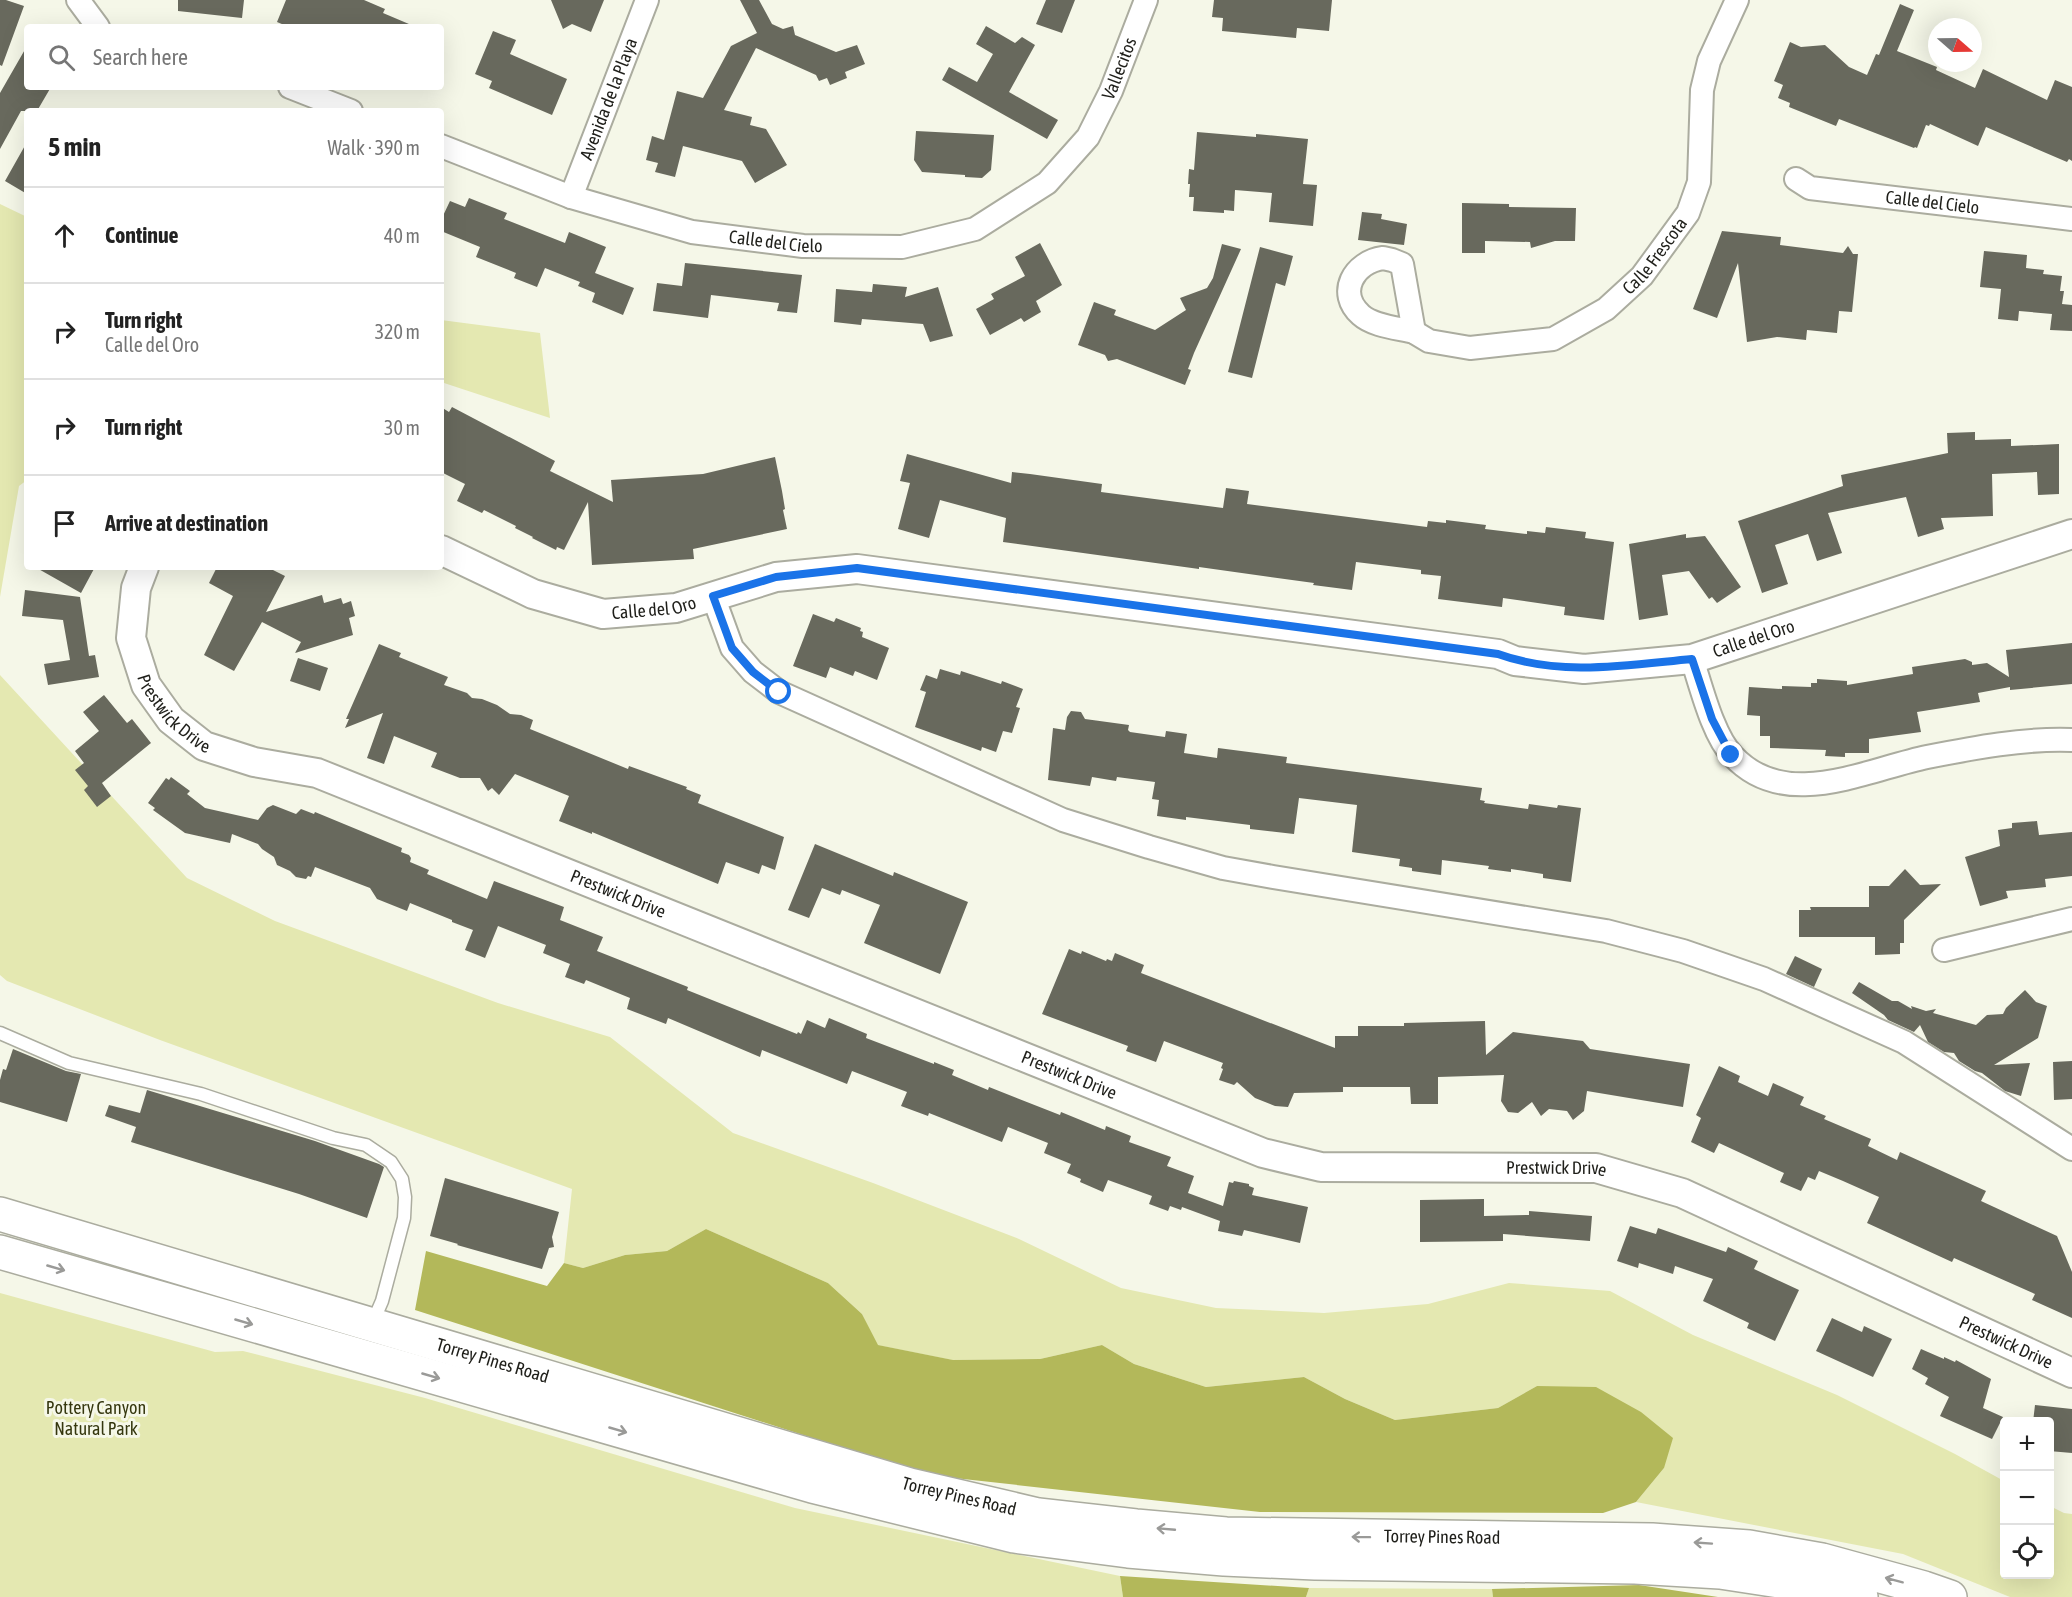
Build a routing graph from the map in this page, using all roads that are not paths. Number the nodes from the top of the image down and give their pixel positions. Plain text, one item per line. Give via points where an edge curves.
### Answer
1 (78, 0) edge
2 (647, 0) edge
3 (1146, 0) edge
4 (1737, 0) edge
5 (96, 24) edge
6 (298, 90) edge
7 (343, 108) edge
8 (1088, 137) joint
9 (444, 147) edge
10 (1796, 179) dead end
11 (571, 197) junction
12 (2072, 219) edge
13 (1413, 332) dead end
14 (2072, 534) edge
15 (444, 551) edge
16 (143, 570) edge
17 (713, 596) junction
18 (1692, 659) junction
19 (2072, 740) edge
20 (2072, 919) edge
21 (1944, 950) dead end
22 (0, 1033) edge
23 (2072, 1149) edge
24 (0, 1214) edge
25 (0, 1252) edge
26 (372, 1325) junction
27 (2072, 1373) edge
28 (1861, 1597) edge
29 (1950, 1597) edge

1 - 5 street
2 - 11 street, Avenida de la Playa
3 - 8 street, Vallecitos via 1111,91
4 - 13 street, Calle Frescota via 1709,61 1702,90 1699,182 1688,213 1642,276 1606,309 1553,339 1470,348 1429,341
6 - 7 street
8 - 11 street, Calle del Cielo via 1047,183 975,229 902,247 803,246 692,232
9 - 11 street, Calle del Cielo
10 - 12 street, Calle del Cielo via 1810,188
14 - 18 street, Calle del Oro
15 - 17 street, Calle del Oro via 533,594 603,614 676,608
16 - 27 street, Prestwick Drive via 136,588 131,638 146,685 171,720 204,746 254,762 317,773 1263,1153 1321,1167 1596,1168 1682,1192
17 - 18 street, Calle del Oro via 776,577 857,568 1584,669
17 - 23 street via 732,648 753,672 779,692 1063,820 1223,868 1606,931 1683,951 1764,979 1904,1042
18 - 19 street via 1712,719 1731,755 1754,775 1786,784 1819,785 1927,757 2042,739
20 - 21 street
22 - 26 lane via 69,1063 201,1094 333,1138 366,1145 392,1162 402,1179 404,1218
24 - 26 main road, Torrey Pines Road
25 -> 28 main road, Torrey Pines Road via 812,1486 1014,1536 1224,1559 1720,1572
29 -> 26 main road, Torrey Pines Road via 1822,1560 1749,1547 1652,1540 1227,1534 1038,1515 910,1485

